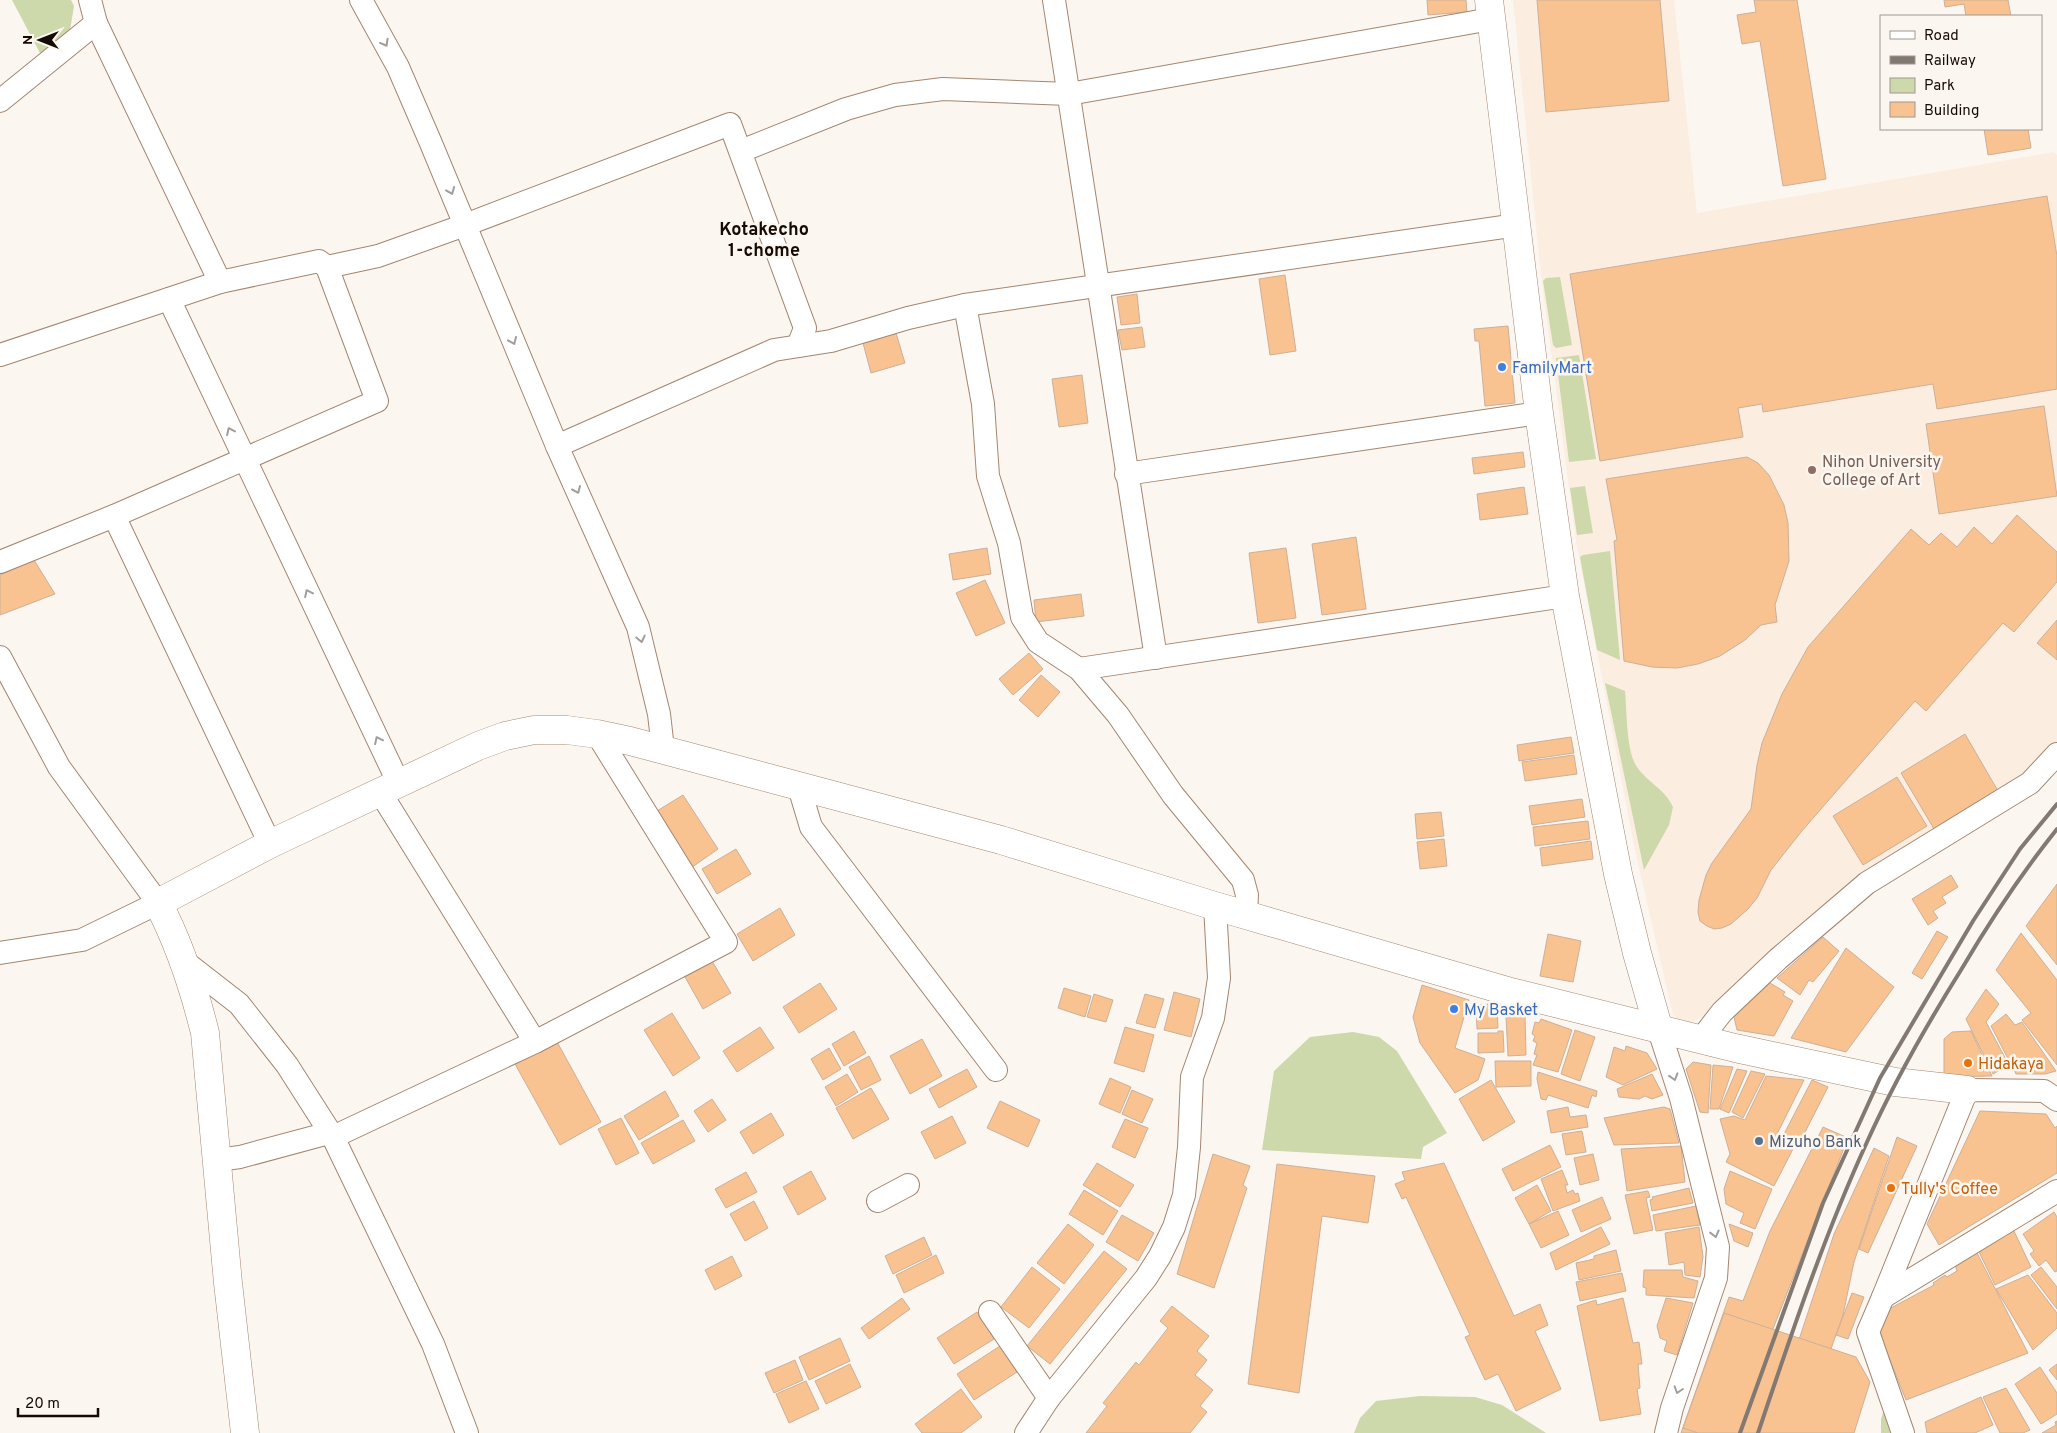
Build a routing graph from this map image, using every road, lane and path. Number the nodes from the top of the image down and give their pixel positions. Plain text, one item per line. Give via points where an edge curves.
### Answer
1 (90, 0) edge
2 (361, 0) edge
3 (1054, 0) edge
4 (1490, 10) edge
5 (96, 23) junction
6 (1069, 94) junction
7 (0, 101) edge
8 (742, 151) junction
9 (1517, 225) junction
10 (466, 226) junction
11 (327, 267) junction
12 (220, 282) junction
13 (1099, 285) junction
14 (169, 299) junction
15 (965, 304) junction
16 (798, 346) junction
17 (0, 355) edge
18 (1539, 413) junction
19 (557, 446) junction
20 (244, 460) junction
21 (1126, 474) junction
22 (114, 516) junction
23 (0, 562) edge
24 (1565, 596) junction
25 (0, 657) edge
26 (1156, 658) junction
27 (1079, 669) junction
28 (598, 734) junction
29 (663, 750) junction
30 (2057, 754) edge
31 (800, 787) junction
32 (389, 788) junction
33 (270, 844) junction
34 (158, 903) junction
35 (1214, 906) junction
36 (1246, 914) junction
37 (0, 953) edge
38 (185, 962) junction
39 (1659, 1030) junction
40 (1701, 1039) junction
41 (535, 1042) junction
42 (996, 1070) dead end
43 (1967, 1090) junction
44 (2053, 1091) edge
45 (331, 1135) junction
46 (216, 1160) junction
47 (908, 1185) dead end
48 (2057, 1191) edge
49 (878, 1201) dead end
50 (1883, 1297) junction
51 (990, 1312) dead end
52 (1049, 1398) junction
53 (245, 1433) edge
54 (466, 1433) edge
55 (1026, 1433) edge
56 (1666, 1433) edge
57 (1903, 1433) edge

1 - 5 street
2 -> 10 street via 398,66
3 - 6 street
4 - 6 street
4 - 9 street
5 - 7 street
5 - 12 street
6 - 8 street via 944,89 895,95 846,109
6 - 13 street
8 - 10 street via 730,124
8 - 16 street via 805,328
9 - 13 street
9 - 18 street
10 - 11 street via 378,256
10 -> 19 street
11 - 12 street via 319,261
11 - 20 street via 377,401
12 - 14 street
13 - 15 street
13 - 21 street
14 - 17 street
20 -> 14 street
15 - 16 street via 831,341
15 - 27 street via 983,404 988,476 1009,543 1022,617 1038,642
16 - 19 street via 774,350
18 - 21 street
18 - 24 street
19 -> 29 street via 638,627 659,714
20 - 22 street
32 -> 20 street
21 - 26 street
22 - 23 street
22 - 33 street
24 - 26 street
24 - 39 street via 1618,874
25 - 34 street via 59,767
26 - 27 street
27 - 36 street via 1118,715 1173,795 1243,880 1247,895
28 - 29 street
28 - 32 street via 534,730 505,736
28 - 41 street via 726,942
29 - 31 street
30 - 40 street via 2030,783 1867,883 1778,959 1722,1012
31 - 35 street via 1002,840
31 - 42 street via 810,827
32 - 33 street
32 - 41 street
33 - 34 street
34 - 37 street via 82,940
34 - 38 street
35 - 36 street
35 - 52 street via 1218,978 1213,1018 1192,1077 1184,1195 1174,1227 1146,1278
36 - 39 street via 1498,989
38 - 45 street via 239,1004 287,1065
38 - 46 street via 205,1033
39 - 40 street
39 -> 56 street via 1680,1098 1718,1248 1716,1278
40 - 43 street via 1895,1082
41 - 45 street
43 - 44 street
43 - 50 street
45 - 46 street
45 - 54 street via 433,1344
46 - 53 street
47 - 49 street
48 - 50 street
50 - 57 street via 1868,1332
51 - 52 street
52 - 55 street

